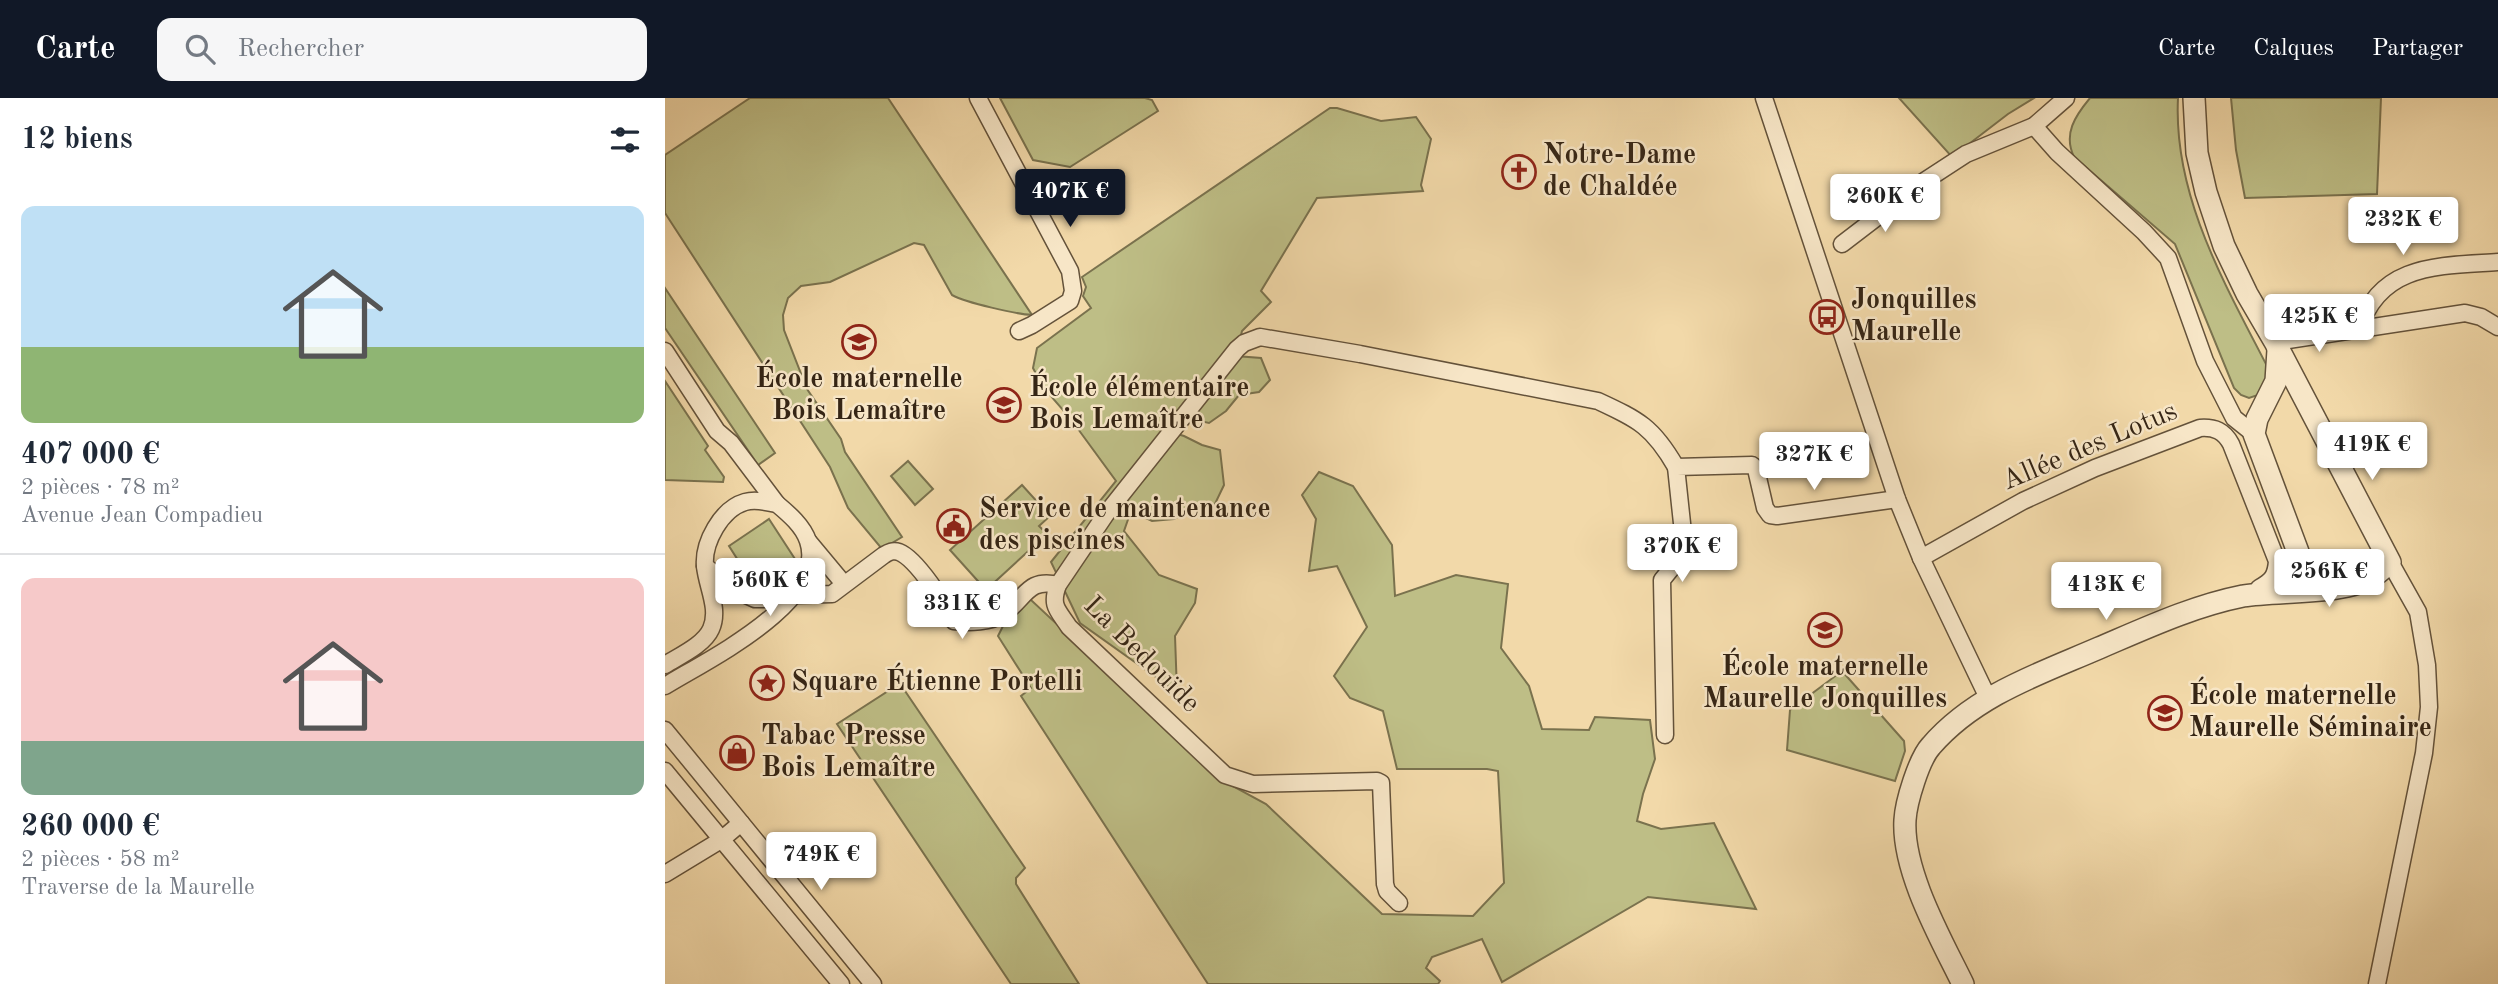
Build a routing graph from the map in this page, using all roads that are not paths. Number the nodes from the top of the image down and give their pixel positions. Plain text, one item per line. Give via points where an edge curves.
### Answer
1 (978, 98) edge
2 (1764, 98) edge
3 (2066, 98) edge
4 (2194, 98) edge
5 (2034, 126) junction
6 (1842, 244) dead end
7 (2498, 262) edge
8 (2498, 327) edge
9 (2359, 330) junction
10 (1019, 331) dead end
11 (2276, 346) junction
12 (665, 351) edge
13 (2263, 410) junction
14 (2316, 423) junction
15 (2254, 434) junction
16 (1676, 467) junction
17 (754, 475) junction
18 (1898, 499) junction
19 (745, 502) junction
20 (777, 504) junction
21 (809, 542) junction
22 (2298, 552) junction
23 (1921, 558) junction
24 (2390, 562) junction
25 (705, 566) junction
26 (844, 584) junction
27 (1058, 586) junction
28 (2330, 587) junction
29 (793, 595) junction
30 (2243, 596) junction
31 (665, 665) edge
32 (665, 686) edge
33 (1988, 698) junction
34 (665, 730) edge
35 (1664, 735) dead end
36 (665, 771) edge
37 (741, 823) junction
38 (721, 840) junction
39 (665, 874) edge
40 (1399, 904) dead end
41 (841, 984) edge
42 (873, 984) edge
43 (1963, 984) edge
44 (2377, 984) edge

1 - 10 street via 1073,282 1070,301
2 - 18 street
3 - 5 street
4 - 11 street via 2197,153 2206,192 2224,246
5 - 6 street via 1966,154
5 - 15 street via 2168,258 2205,361 2234,418
7 - 9 street via 2428,266 2399,278 2375,298
8 - 9 street via 2465,313
9 - 11 street
11 - 13 street via 2276,381
11 - 14 street
12 - 17 street via 717,431
13 - 14 street via 2291,404
13 - 15 street
14 - 24 street
15 - 22 street
16 - 18 street via 1752,466 1770,515
16 - 27 street, La Bedouïde via 1649,428 1598,401 1260,337 1237,349 1106,514
16 - 35 street, La Bedouïde via 1684,542 1683,554 1662,580
17 - 19 street
17 - 20 street
18 - 23 street
19 - 20 street
19 - 25 street via 715,527
20 - 21 street
21 - 26 street
21 - 29 street via 809,565
22 - 28 street via 2313,575
22 - 30 street via 2298,569 2292,579
23 - 30 street, Allée des Lotus via 2059,484 2212,427 2231,444 2277,561 2270,582
23 - 33 street
24 - 28 street via 2373,577
24 - 44 street via 2418,612 2429,707 2424,753
25 - 29 street via 724,584 755,599
25 - 31 street via 714,606 711,631
26 - 27 street via 884,555 898,552 913,563 954,621 965,622 1002,615 1033,586
26 - 29 street via 832,594
27 - 40 street, La Bedouïde via 1055,606 1069,627 1225,775 1253,784 1381,783 1385,884
28 - 30 street
29 - 32 street via 766,623
30 - 33 street via 2175,615
33 - 43 street via 1959,717 1929,747 1905,822 1914,871
34 - 37 street
36 - 38 street
37 - 38 street
37 - 42 street
38 - 39 street
38 - 41 street

